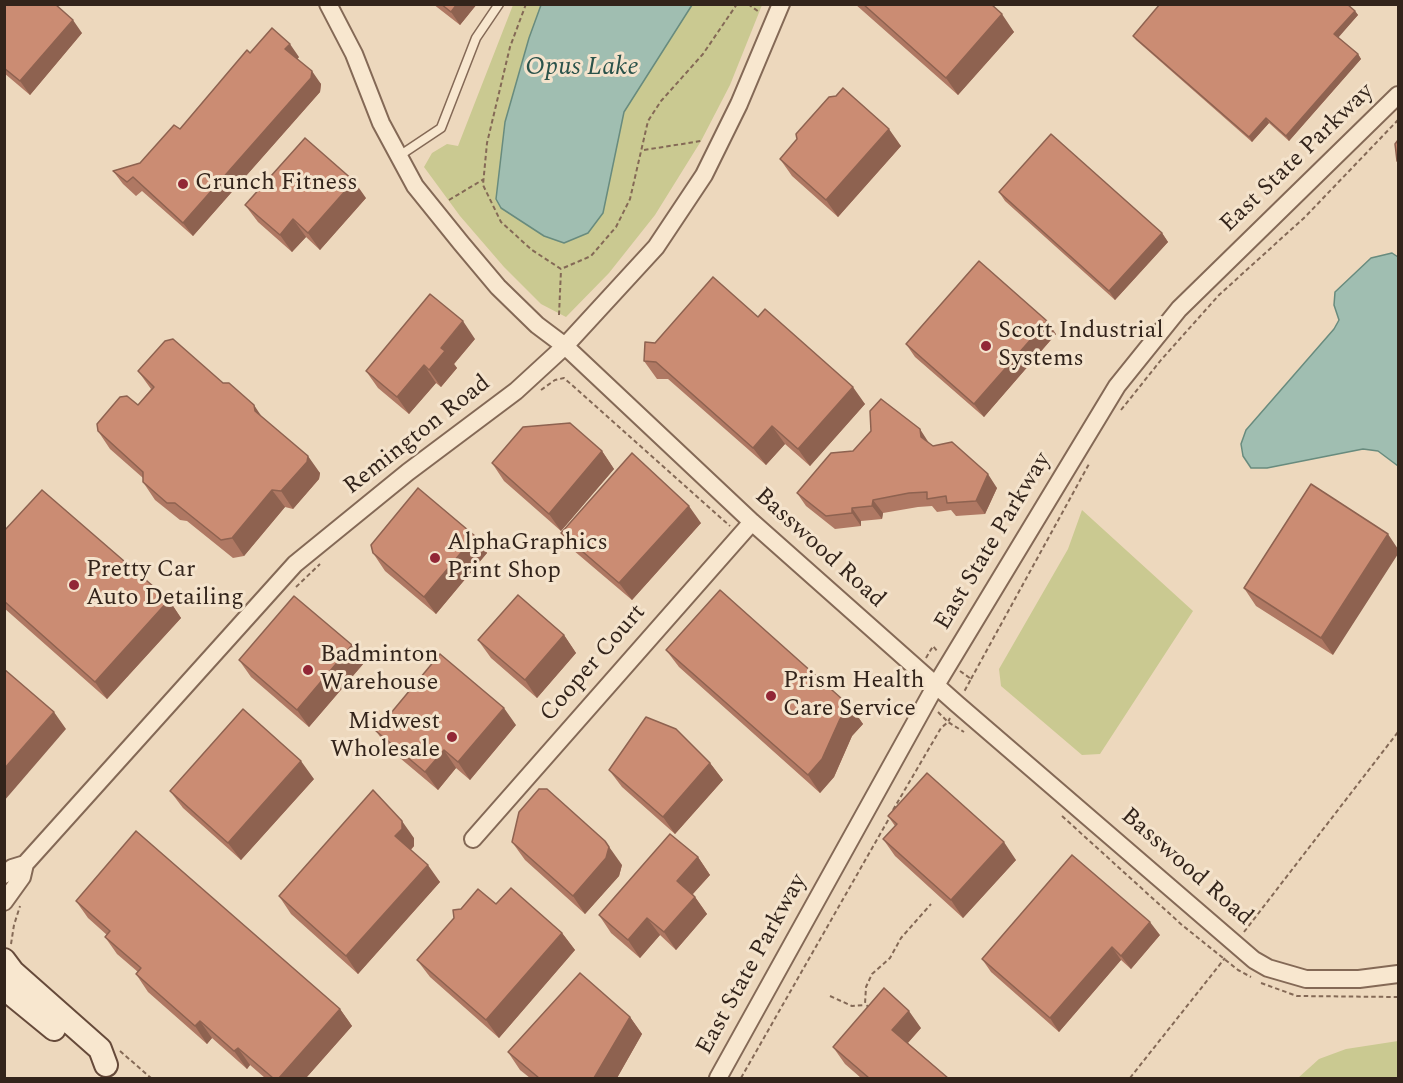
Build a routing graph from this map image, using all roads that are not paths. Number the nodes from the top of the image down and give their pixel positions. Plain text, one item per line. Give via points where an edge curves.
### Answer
1 (328, 4) edge
2 (499, 4) edge
3 (781, 4) edge
4 (1398, 95) edge
5 (399, 156) junction
6 (565, 346) junction
7 (752, 522) junction
8 (936, 685) junction
9 (472, 838) dead end
10 (25, 864) junction
11 (4, 875) edge
12 (13, 904) edge
13 (8, 956) edge
14 (1398, 974) edge
15 (4, 988) edge
16 (113, 1072) edge
17 (718, 1078) edge

1 - 5 street, Basswood Road
2 - 5 lane via 476,38 441,128
3 - 6 street, Remington Road via 740,104 704,175 656,247
4 - 8 street, East State Parkway via 1179,309 1139,356 1102,408
5 - 6 street, Basswood Road via 415,186 498,287
6 - 7 street, Basswood Road
6 - 10 street, Remington Road via 516,391 295,564
7 - 8 street, Basswood Road
7 - 9 street, Cooper Court
8 - 14 street, Basswood Road via 1235,944 1268,968 1306,979 1359,980
8 - 17 street, East State Parkway
10 - 11 street, Remington Road
10 - 12 street, Remington Road
13 - 16 street via 13,972 100,1049
15 - 16 street via 91,1060

